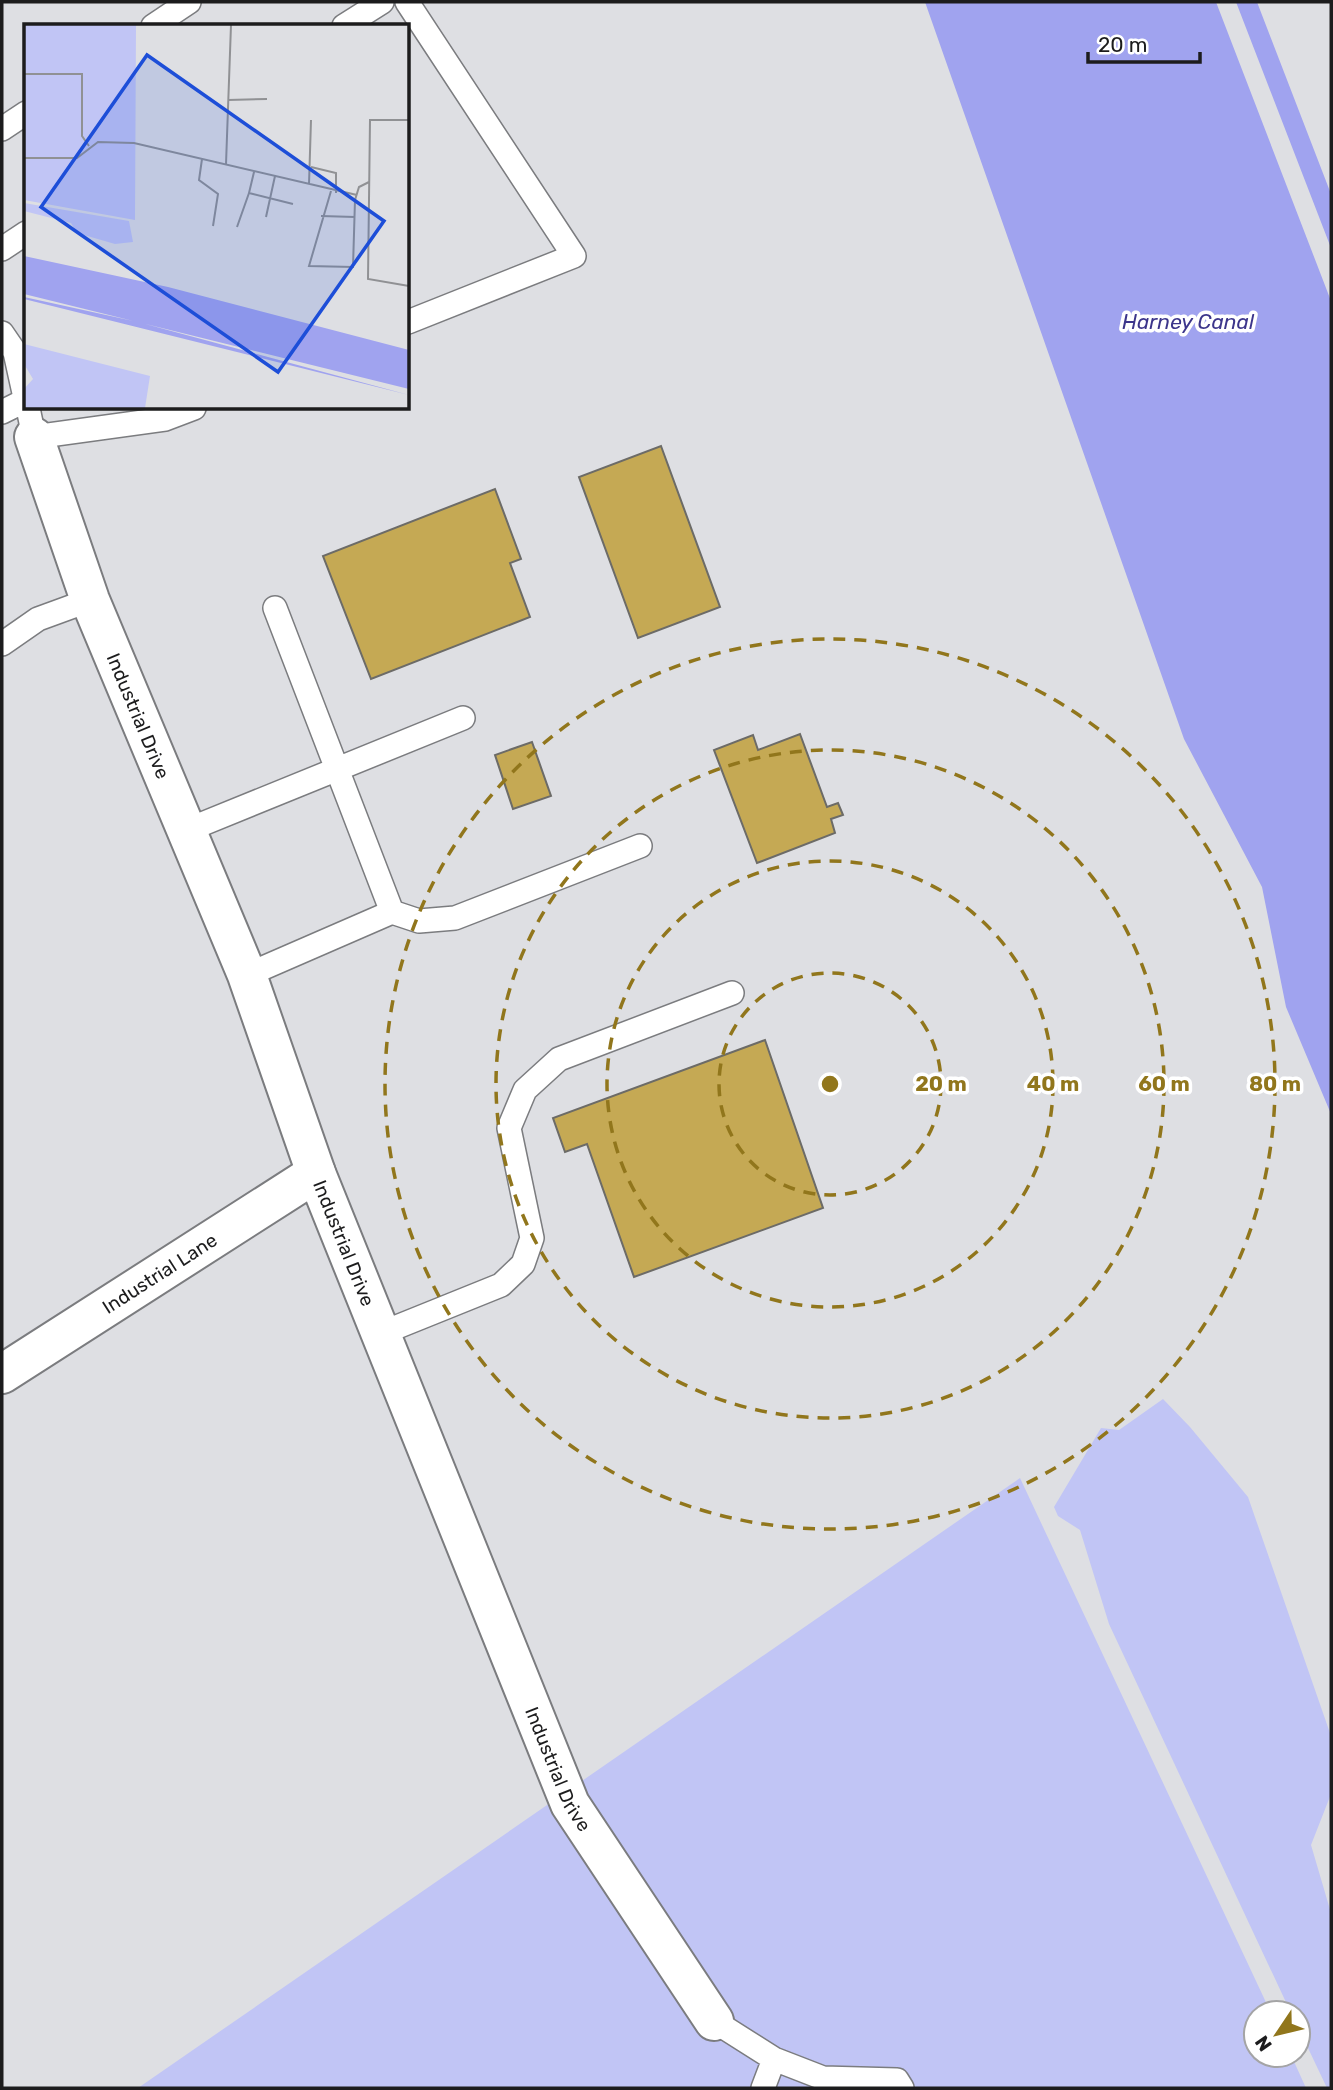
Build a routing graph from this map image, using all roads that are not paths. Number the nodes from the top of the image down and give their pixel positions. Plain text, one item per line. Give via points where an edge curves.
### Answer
1 (190, 2) edge
2 (382, 2) edge
3 (407, 2) edge
4 (156, 24) edge
5 (347, 24) edge
6 (24, 114) edge
7 (2, 130) edge
8 (24, 234) edge
9 (2, 249) edge
10 (410, 321) edge
11 (2, 333) edge
12 (24, 394) edge
13 (189, 410) edge
14 (2, 412) edge
15 (28, 412) edge
16 (90, 600) junction
17 (275, 608) dead end
18 (2, 643) edge
19 (463, 718) dead end
20 (337, 769) junction
21 (185, 831) junction
22 (640, 846) dead end
23 (392, 912) junction
24 (247, 975) junction
25 (732, 993) dead end
26 (316, 1173) junction
27 (382, 1333) junction
28 (2, 1374) edge
29 (715, 2021) joint
30 (774, 2059) junction
31 (763, 2088) edge
32 (902, 2088) edge

1 - 4 lane
2 - 5 lane
3 - 10 lane via 574,256
6 - 7 lane
8 - 9 lane
11 - 12 lane via 15,352
13 - 15 lane via 165,419
14 - 15 lane
15 - 16 street, Industrial Drive
16 - 18 lane via 38,619
16 - 21 street, Industrial Drive
17 - 20 lane
19 - 20 lane
20 - 21 lane
20 - 23 lane
21 - 24 street, Industrial Drive
22 - 23 lane via 455,918 419,921
23 - 24 lane
24 - 26 street, Industrial Drive
25 - 27 lane via 559,1059 525,1090 509,1128 532,1238 523,1264 501,1285
26 - 27 street, Industrial Drive
26 - 28 street, Industrial Lane
27 - 29 street, Industrial Drive via 570,1804
29 - 30 lane
30 - 31 lane
30 - 32 lane via 823,2078 897,2080

